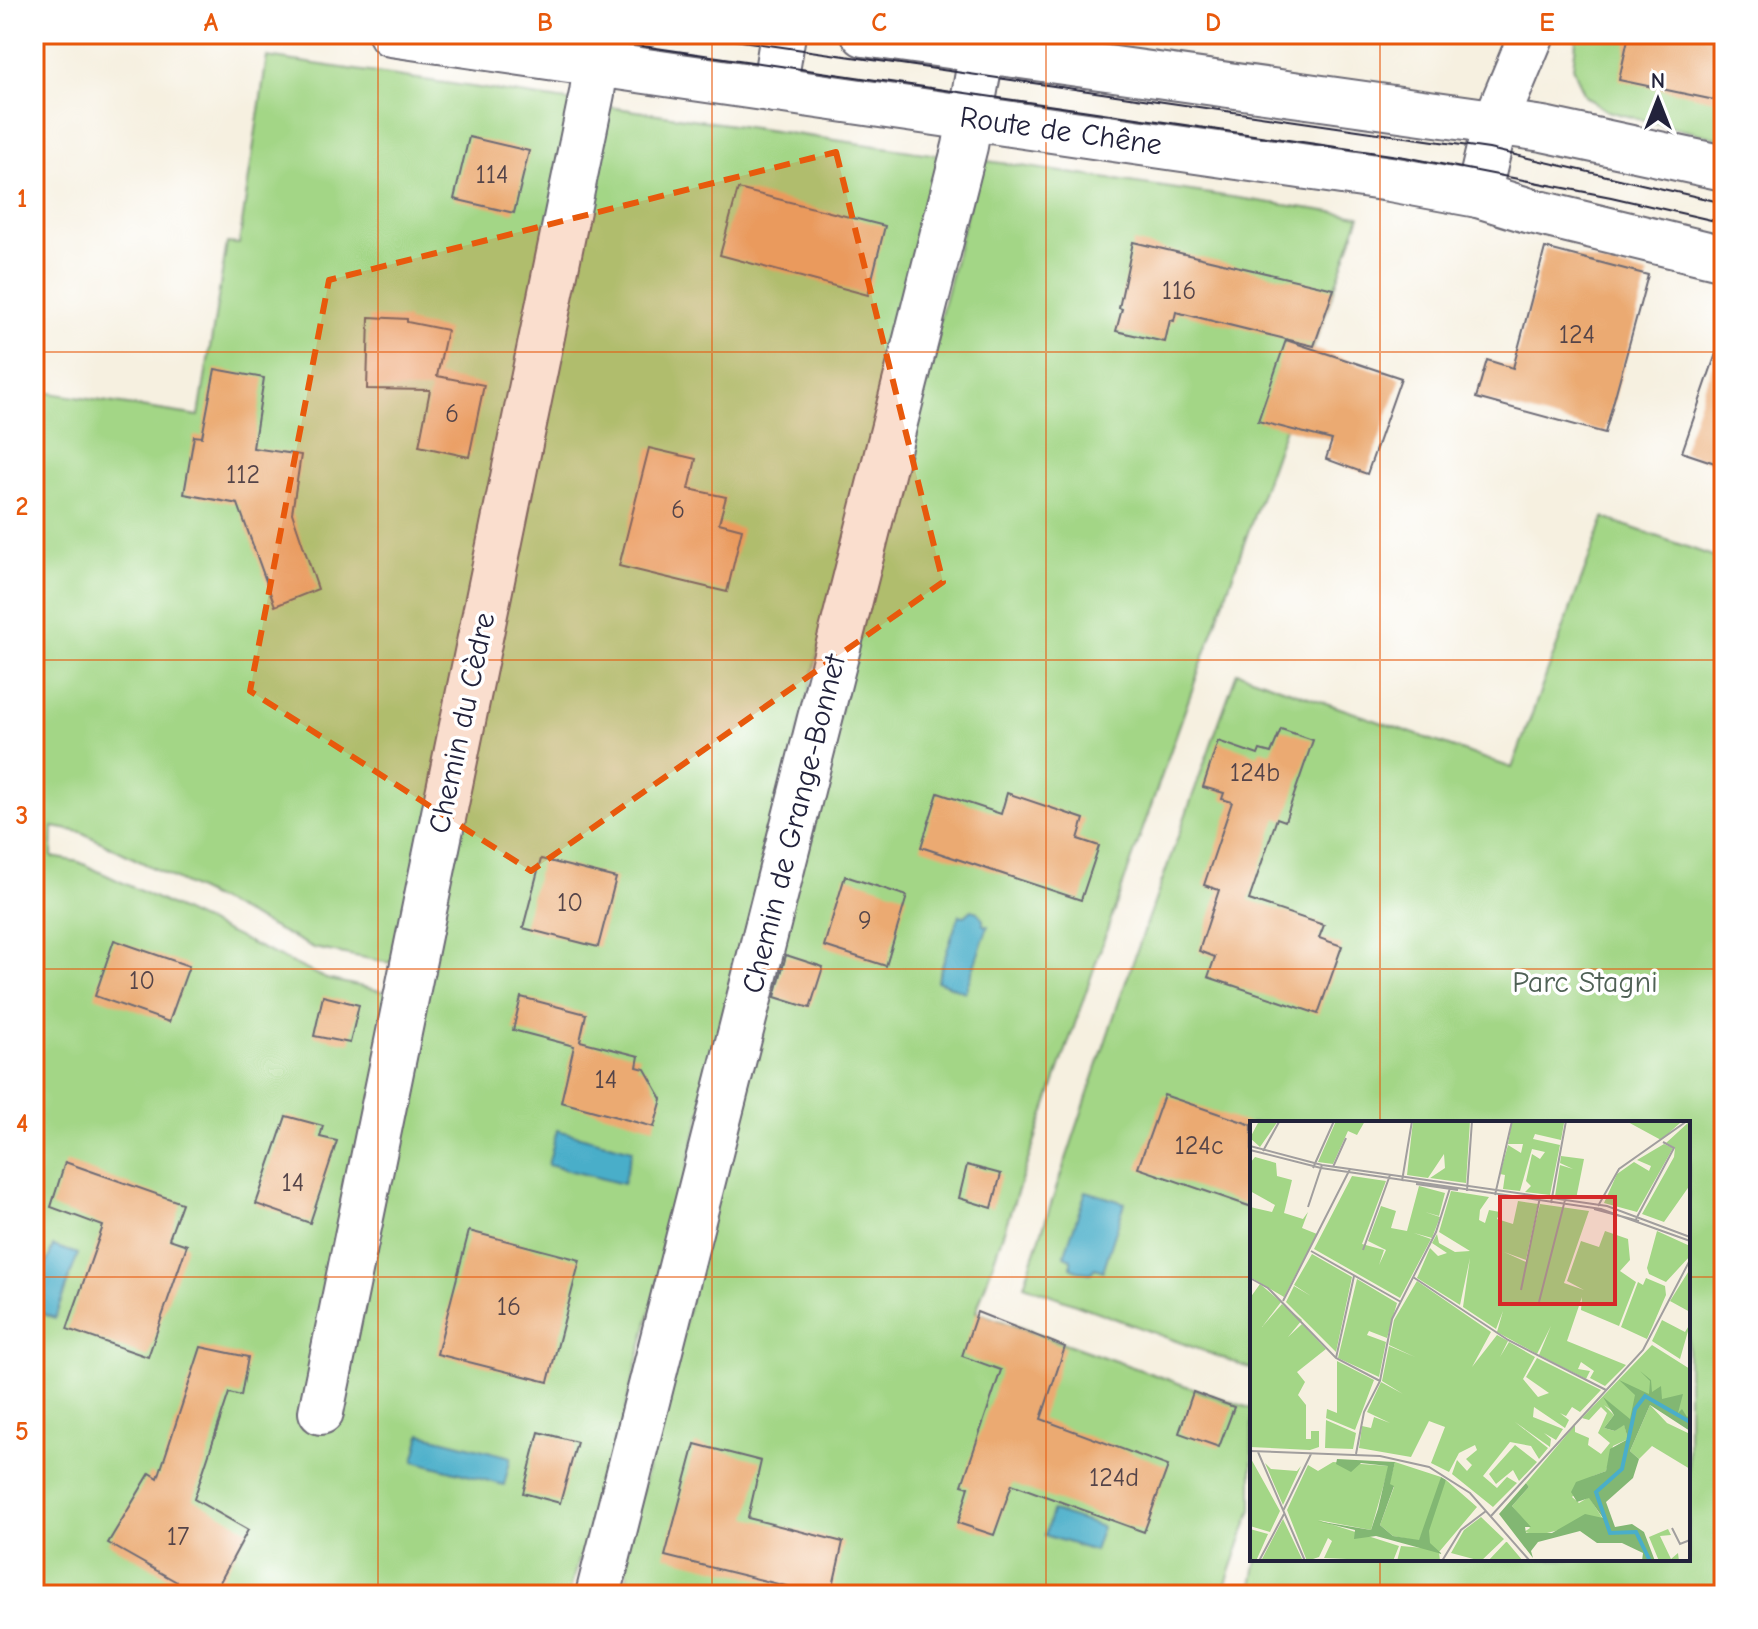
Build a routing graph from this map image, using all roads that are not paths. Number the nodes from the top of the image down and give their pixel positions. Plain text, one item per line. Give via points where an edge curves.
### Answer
1 (391, 34) edge
2 (783, 34) edge
3 (864, 34) edge
4 (1532, 34) edge
5 (598, 49) edge
6 (982, 51) junction
7 (774, 90) junction
8 (972, 118) junction
9 (1495, 123) junction
10 (1724, 168) edge
11 (1478, 195) junction
12 (1724, 258) edge
13 (321, 1412) dead end
14 (598, 1595) edge

1 - 5 street, Route de Chêne
2 - 7 street
3 - 6 street
4 - 9 street
5 - 7 street, Route de Chêne
5 - 13 street, Chemin du Cèdre
6 - 8 street, Chemin de Grange-Bonnet
6 - 9 street
7 - 8 street, Route de Chêne
8 - 11 street, Route de Chêne
8 - 14 street, Chemin de Grange-Bonnet
9 - 10 street
9 - 11 street
11 - 12 street, Route de Chêne

